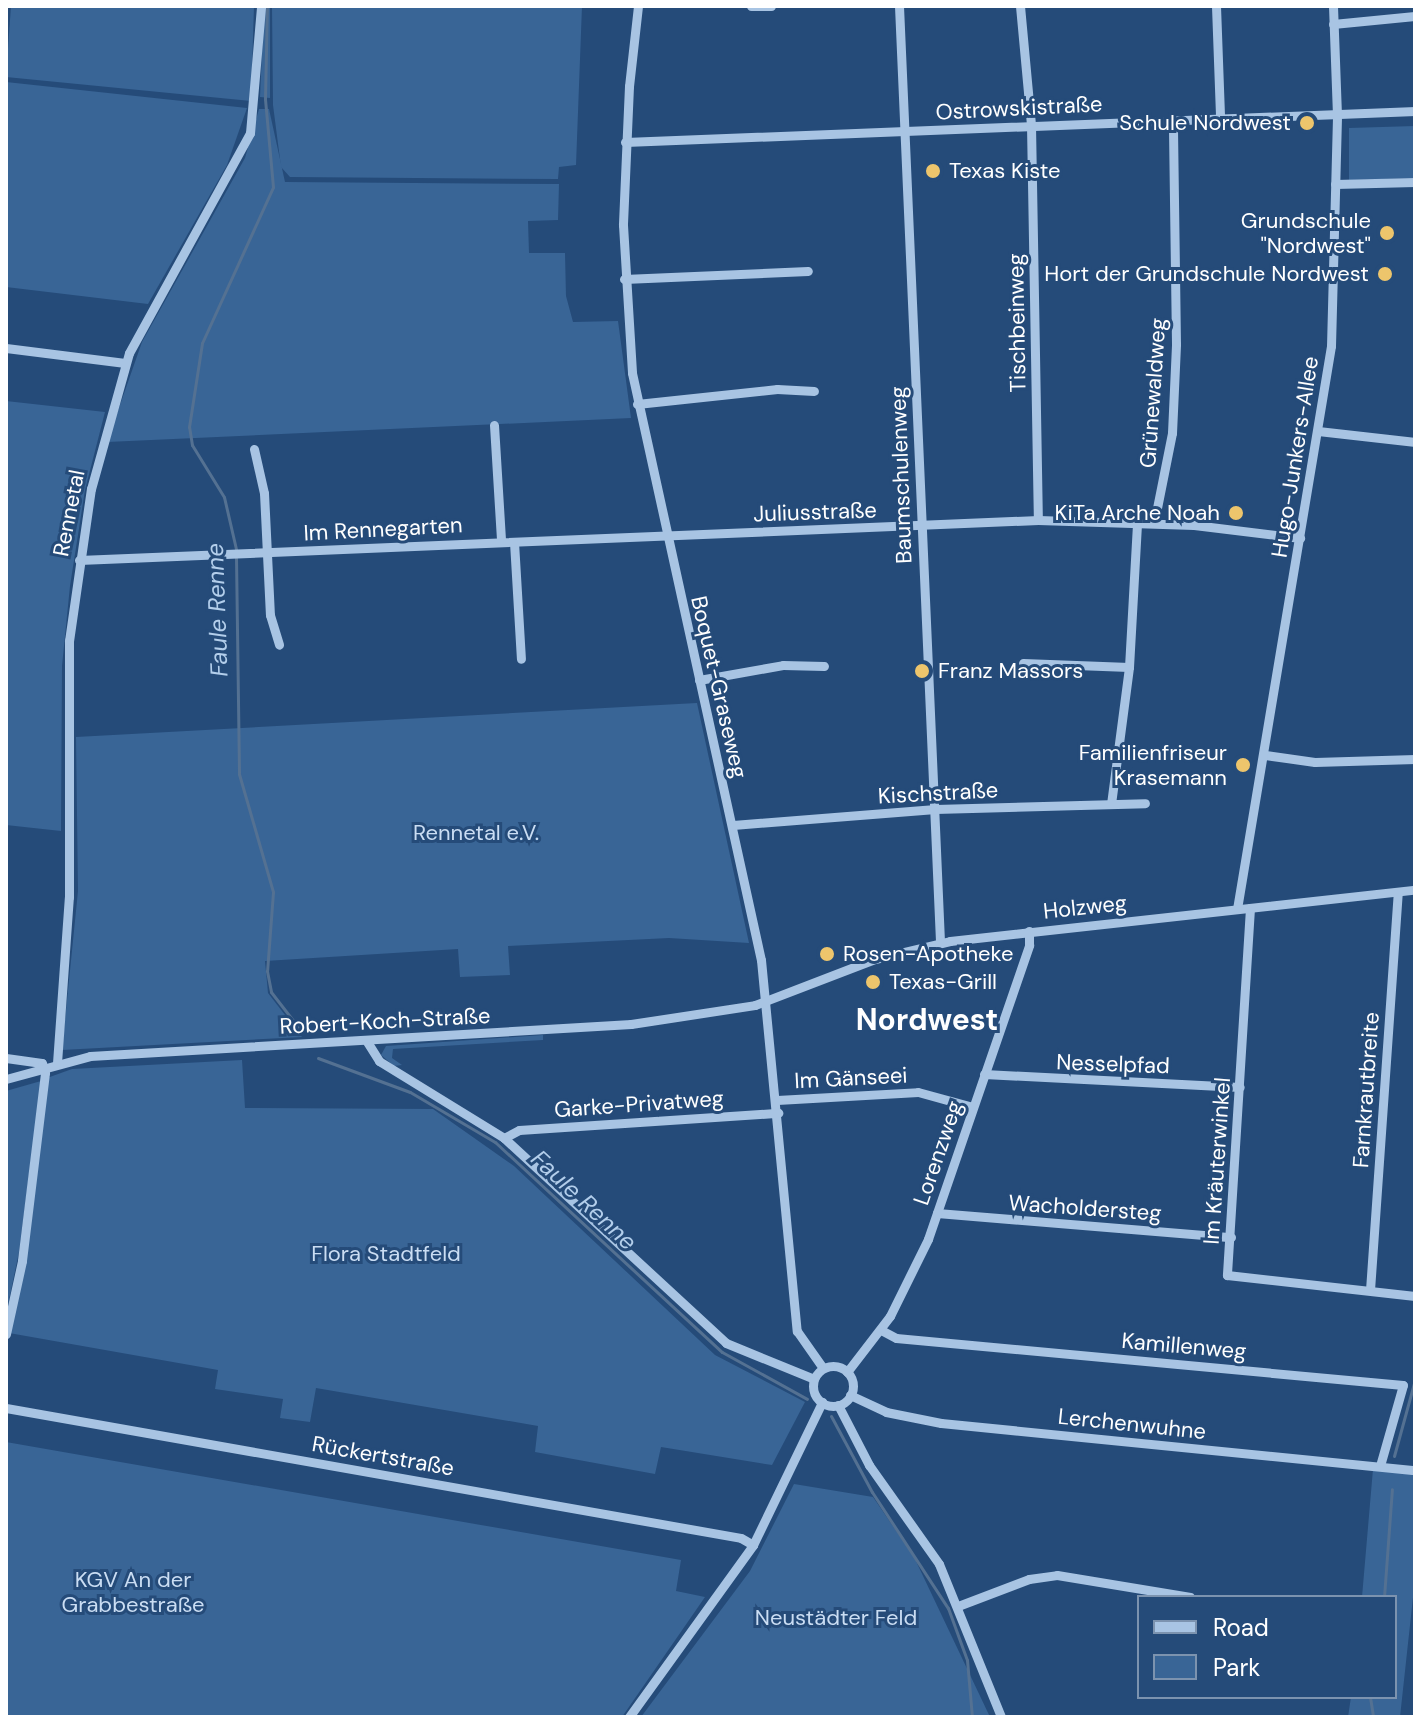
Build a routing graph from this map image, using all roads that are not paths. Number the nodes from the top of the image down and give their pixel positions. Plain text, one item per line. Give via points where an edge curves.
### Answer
1 (261, 6) edge
2 (638, 6) edge
3 (751, 6) edge
4 (771, 6) edge
5 (899, 6) edge
6 (1020, 6) edge
7 (1216, 6) edge
8 (1333, 6) edge
9 (1415, 16) edge
10 (1333, 24) junction
11 (1415, 111) edge
12 (1337, 115) junction
13 (1220, 117) junction
14 (1173, 120) junction
15 (1031, 125) junction
16 (904, 131) junction
17 (625, 142) junction
18 (1415, 182) edge
19 (1335, 184) junction
20 (808, 271) dead end
21 (624, 279) junction
22 (6, 348) edge
23 (125, 363) junction
24 (814, 391) dead end
25 (637, 404) junction
26 (494, 425) dead end
27 (1318, 431) junction
28 (1415, 442) edge
29 (254, 449) dead end
30 (1038, 520) junction
31 (1137, 522) junction
32 (1154, 523) junction
33 (921, 525) junction
34 (666, 535) junction
35 (1300, 538) junction
36 (501, 541) junction
37 (514, 542) junction
38 (267, 552) junction
39 (79, 560) junction
40 (279, 645) dead end
41 (521, 659) dead end
42 (1023, 663) dead end
43 (824, 666) dead end
44 (1129, 667) junction
45 (699, 680) junction
46 (1265, 755) junction
47 (1415, 759) edge
48 (1145, 803) dead end
49 (1111, 804) junction
50 (935, 809) junction
51 (733, 825) junction
52 (1415, 890) edge
53 (1398, 892) junction
54 (1250, 908) junction
55 (1237, 909) junction
56 (1029, 931) junction
57 (940, 943) junction
58 (768, 1001) junction
59 (366, 1040) junction
60 (6, 1058) edge
61 (57, 1063) junction
62 (43, 1067) junction
63 (984, 1074) junction
64 (6, 1079) edge
65 (1240, 1087) junction
66 (777, 1100) junction
67 (973, 1107) junction
68 (778, 1113) junction
69 (504, 1138) junction
70 (937, 1213) junction
71 (1231, 1237) junction
72 (1370, 1290) junction
73 (1415, 1296) edge
74 (881, 1330) junction
75 (6, 1334) edge
76 (823, 1368) junction
77 (847, 1372) junction
78 (814, 1379) junction
79 (850, 1395) junction
80 (822, 1402) junction
81 (838, 1405) junction
82 (6, 1408) edge
83 (1380, 1466) junction
84 (1415, 1470) edge
85 (753, 1545) junction
86 (1178, 1595) edge
87 (958, 1606) junction
88 (629, 1717) edge
89 (1001, 1717) edge

1 - 23 street, Rennetal via 250,133
2 - 17 street, Boquet-Graseweg
3 - 4 street
5 - 16 street, Baumschulenweg
6 - 15 street, Tischbeinweg
7 - 13 street
8 - 10 street, Hugo-Junkers-Allee
9 - 10 street
10 - 12 street, Hugo-Junkers-Allee
11 - 12 street, Ostrowskistraße
12 - 13 street, Ostrowskistraße
12 - 19 street, Hugo-Junkers-Allee
13 - 14 street, Ostrowskistraße
14 - 15 street, Ostrowskistraße
14 - 32 street, Grünewaldweg via 1176,359 1172,433
15 - 16 street, Ostrowskistraße
15 - 30 street, Tischbeinweg
16 - 17 street, Ostrowskistraße
16 - 33 street, Baumschulenweg
17 - 21 street, Boquet-Graseweg
18 - 19 street
19 - 27 street, Hugo-Junkers-Allee via 1331,346
20 - 21 street
21 - 25 street, Boquet-Graseweg
22 - 23 street
23 - 39 street, Rennetal via 93,478
24 - 25 street via 777,389
25 - 34 street, Boquet-Graseweg
26 - 36 street
27 - 28 street
27 - 35 street, Hugo-Junkers-Allee
29 - 38 street via 264,493
30 - 31 street, Juliusstraße
30 - 33 street, Juliusstraße
31 - 32 street, Juliusstraße
31 - 44 street
32 - 35 street, Juliusstraße
33 - 34 street, Juliusstraße
33 - 50 street, Baumschulenweg
34 - 37 street, Im Rennegarten
34 - 45 street, Boquet-Graseweg
35 - 46 street, Hugo-Junkers-Allee
36 - 37 street, Im Rennegarten
36 - 38 street, Im Rennegarten
37 - 41 street
38 - 39 street, Im Rennegarten
38 - 40 street via 270,615
39 - 61 street, Rennetal via 69,659 69,897
42 - 44 street
43 - 45 street via 783,665
44 - 49 street
45 - 51 street, Boquet-Graseweg
46 - 47 street via 1315,762
46 - 55 street, Hugo-Junkers-Allee
48 - 49 street, Kischstraße
49 - 50 street, Kischstraße
50 - 51 street, Kischstraße
50 - 57 street, Baumschulenweg
51 - 58 street, Boquet-Graseweg
52 - 53 street, Holzweg
53 - 54 street, Holzweg
53 - 72 street, Farnkrautbreite
54 - 55 street, Holzweg
54 - 65 street, Im Kräuterwinkel
55 - 56 street, Holzweg
56 - 57 street, Holzweg
56 - 63 street, Lorenzweg via 1029,945
57 - 58 street, Holzweg via 863,963
58 - 59 street, Robert-Koch-Straße via 631,1024
58 - 66 street, Boquet-Graseweg
59 - 61 street, Robert-Koch-Straße via 90,1056
59 - 69 street via 379,1061
60 - 62 street
61 - 62 street, Robert-Koch-Straße
62 - 64 street, Robert-Koch-Straße
62 - 75 street via 23,1253
63 - 65 street, Nesselpfad
63 - 67 street, Lorenzweg
65 - 71 street, Im Kräuterwinkel
66 - 67 street, Im Gänseei via 918,1092
66 - 68 street, Boquet-Graseweg
67 - 70 street, Lorenzweg
68 - 69 street, Garke-Privatweg via 519,1130
68 - 76 street, Boquet-Graseweg via 795,1323
69 - 78 street via 726,1343
70 - 71 street, Wacholdersteg
70 - 74 street, Lorenzweg
71 - 72 street, Im Kräuterwinkel via 1227,1275
72 - 73 street, Im Kräuterwinkel
74 - 77 street, Lorenzweg
74 - 83 street, Kamillenweg via 896,1338 1403,1385
76 - 77 street via 836,1366
76 - 78 street
77 - 79 street
78 - 80 street
79 - 81 street
79 - 83 street, Lerchenwuhne via 886,1412 941,1423
80 - 81 street
80 - 85 street
81 - 87 street via 876,1476 939,1564
82 - 85 street, Rückertstraße via 741,1538
83 - 84 street, Lerchenwuhne
85 - 88 street
86 - 87 street via 1057,1575 1029,1579
87 - 89 street

